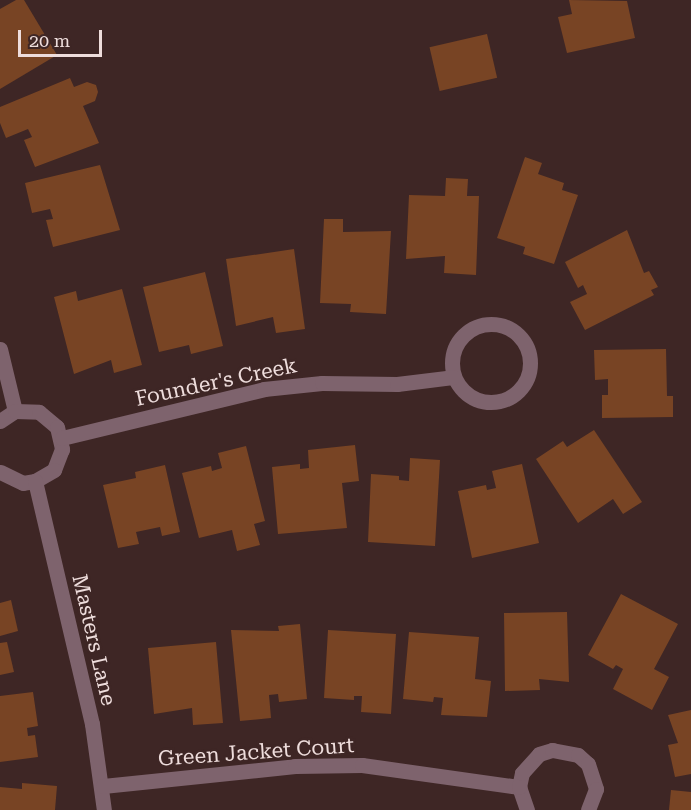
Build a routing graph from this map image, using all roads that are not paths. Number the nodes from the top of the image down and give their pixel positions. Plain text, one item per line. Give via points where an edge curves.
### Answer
1 (0, 349) edge
2 (453, 378) junction
3 (15, 411) junction
4 (0, 421) edge
5 (62, 438) junction
6 (0, 472) edge
7 (35, 481) junction
8 (103, 786) junction
9 (519, 786) junction
10 (104, 810) edge
11 (527, 810) edge
12 (588, 810) edge

1 - 3 street
2 - 2 street via 471,398 496,402 512,397 528,376 528,349 510,328 483,324 459,338 453,350
2 - 5 street, Founder's Creek via 264,389
3 - 4 street
3 - 5 street via 39,412 50,418
5 - 7 street via 60,460 45,477
6 - 7 street via 23,483
7 - 8 street, Masters Lane
8 - 9 street, Green Jacket Court via 296,766 362,765
8 - 10 street, Masters Lane
9 - 11 street
9 - 12 street via 522,773 534,758 552,750 566,750 578,755 594,776 596,789

